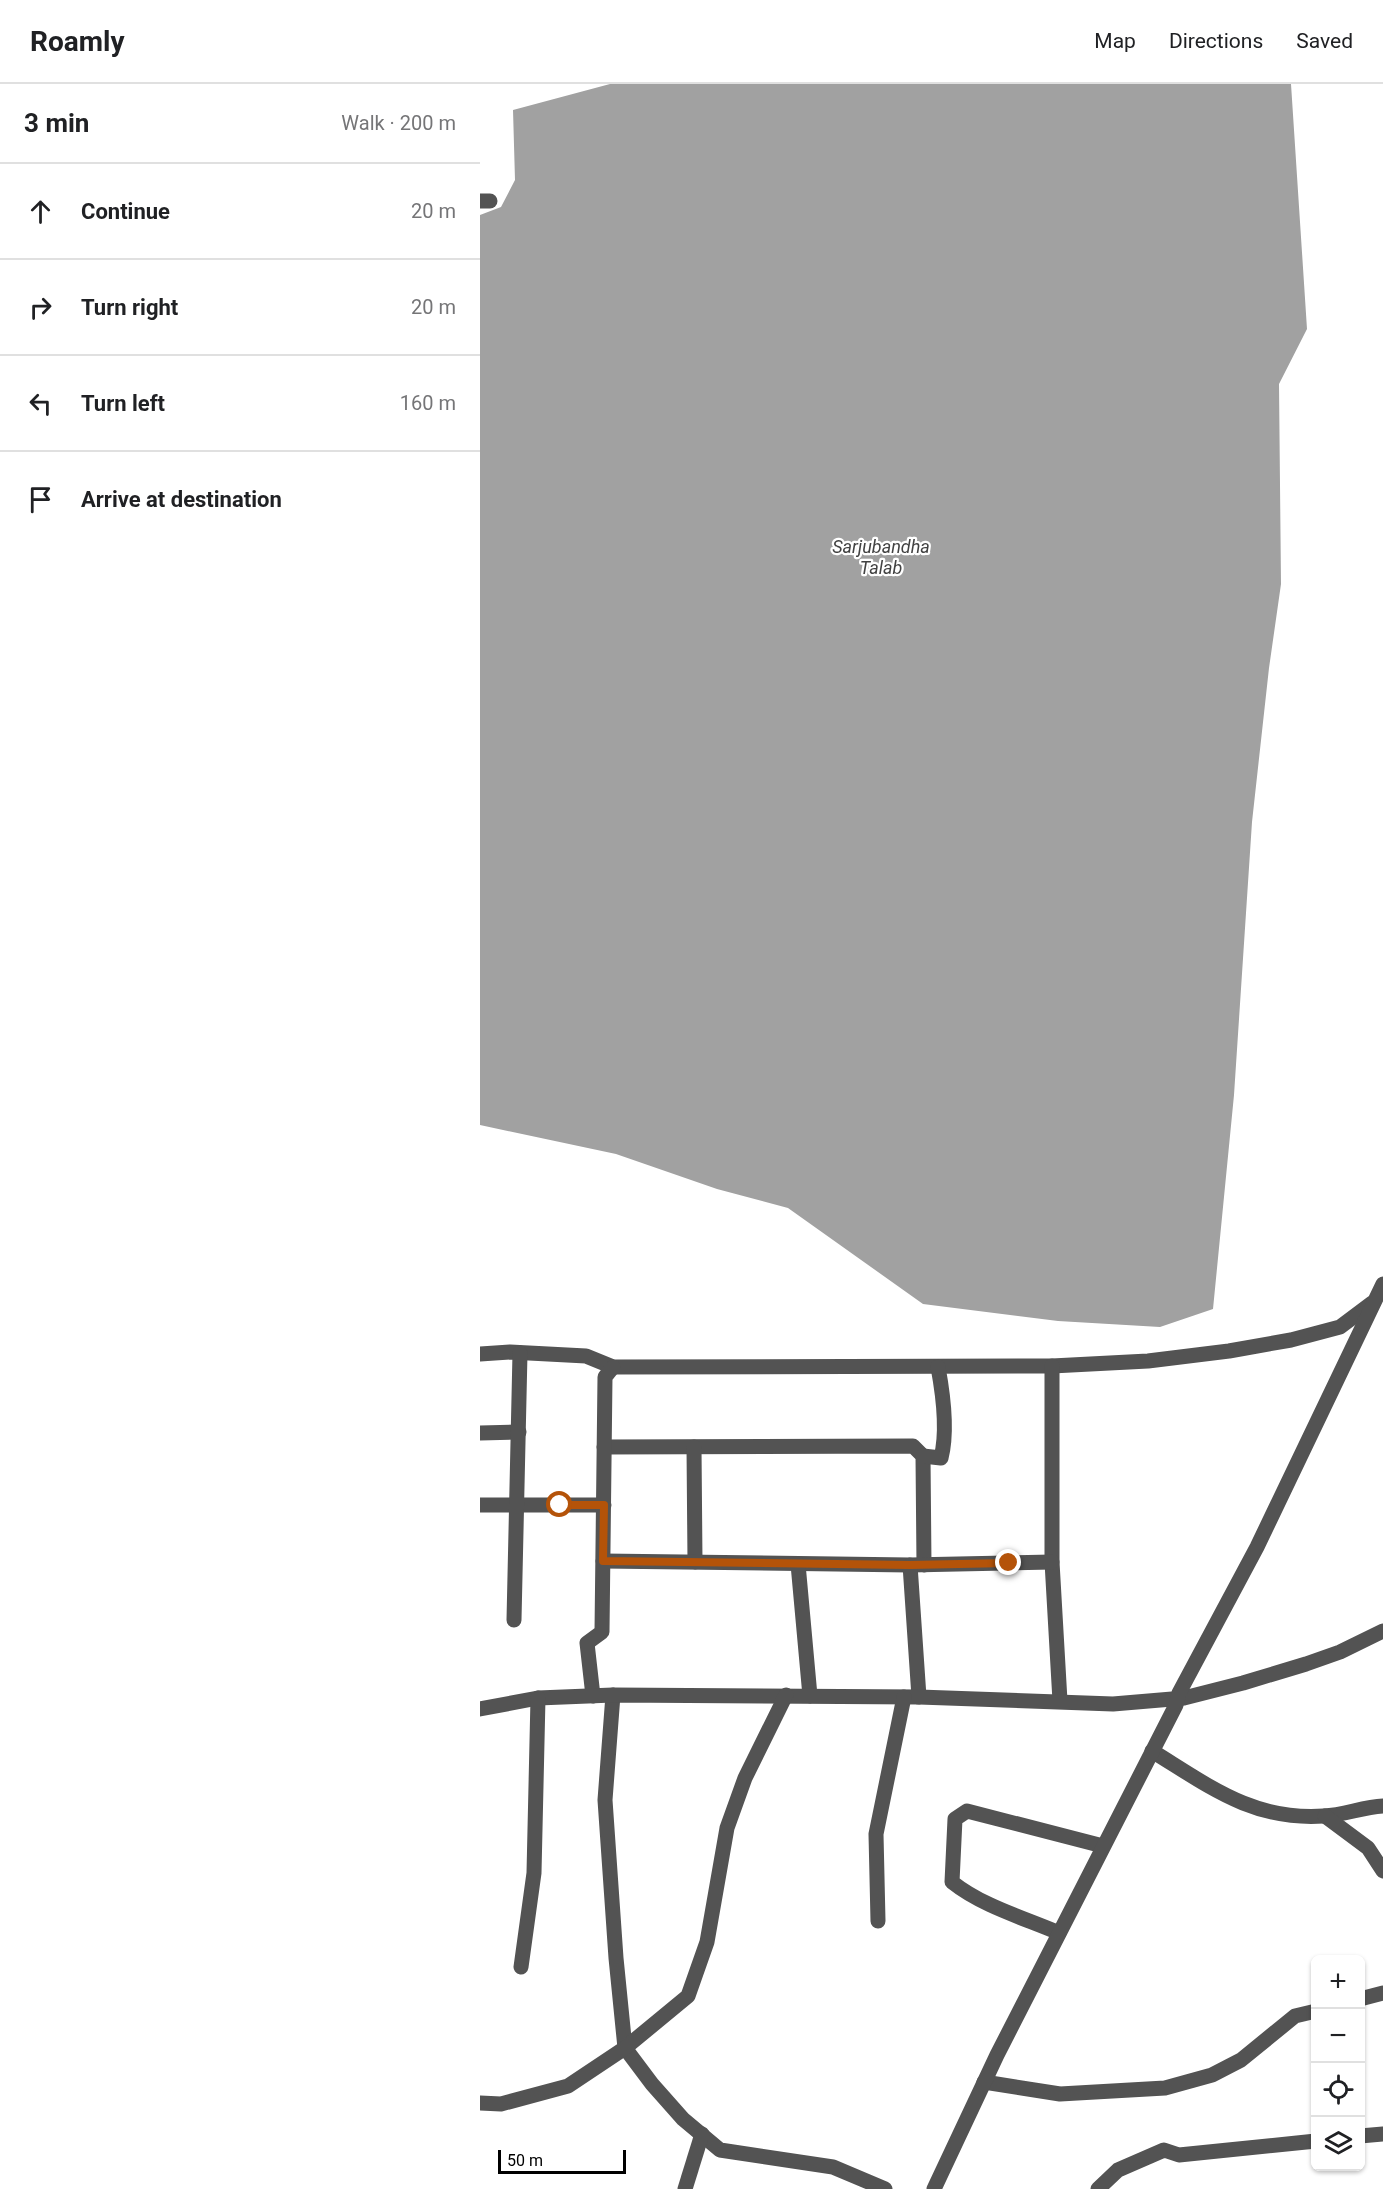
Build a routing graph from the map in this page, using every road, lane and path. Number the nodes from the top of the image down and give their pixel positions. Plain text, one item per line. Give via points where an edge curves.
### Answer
1 (1383, 1284) edge
2 (1375, 1302) junction
3 (520, 1353) junction
4 (480, 1354) edge
5 (938, 1366) junction
6 (1052, 1366) junction
7 (613, 1367) junction
8 (519, 1432) junction
9 (480, 1433) edge
10 (604, 1447) junction
11 (694, 1447) junction
12 (923, 1456) junction
13 (517, 1505) junction
14 (604, 1505) junction
15 (480, 1506) edge
16 (603, 1561) junction
17 (695, 1562) junction
18 (1052, 1562) junction
19 (798, 1564) junction
20 (917, 1565) junction
21 (514, 1620) dead end
22 (1383, 1631) edge
23 (612, 1695) junction
24 (786, 1695) junction
25 (593, 1696) junction
26 (810, 1696) junction
27 (911, 1697) junction
28 (538, 1698) junction
29 (1177, 1698) junction
30 (1060, 1701) junction
31 (480, 1710) edge
32 (1152, 1751) junction
33 (1383, 1806) edge
34 (1325, 1816) junction
35 (1103, 1846) junction
36 (1383, 1871) edge
37 (878, 1921) dead end
38 (1059, 1933) junction
39 (521, 1967) dead end
40 (1383, 1993) edge
41 (1365, 1998) edge
42 (1311, 2012) edge
43 (625, 2048) junction
44 (984, 2082) junction
45 (480, 2103) edge
46 (702, 2134) junction
47 (1383, 2134) edge
48 (1365, 2136) edge
49 (1311, 2142) edge
50 (685, 2189) edge
51 (885, 2189) edge
52 (934, 2189) edge
53 (1098, 2189) edge

1 - 2 street
2 - 6 street via 1340,1327 1292,1340 1148,1361
2 - 29 street via 1257,1547
3 - 4 street
3 - 7 street via 586,1356
3 - 8 street
5 - 6 street
5 - 7 street
5 - 12 street via 943,1399 943,1449 941,1458
6 - 18 street
7 - 10 street via 605,1377
8 - 9 street
8 - 13 street
10 - 11 street
10 - 14 street
11 - 12 street via 913,1446
11 - 17 street
12 - 20 street
13 - 14 street
13 - 15 street
13 - 21 street
14 - 16 street
16 - 17 street
16 - 25 street via 602,1632 587,1643
17 - 19 street
18 - 20 street
18 - 30 street
19 - 20 street
19 - 26 street
20 - 27 street
22 - 29 street via 1306,1664
23 - 24 street
23 - 25 street
23 - 43 street via 605,1800
24 - 26 street
24 - 43 street via 745,1778 727,1828 706,1942 688,1996
25 - 28 street
26 - 27 street
27 - 30 street
27 - 37 street via 876,1834
28 - 31 street
28 - 39 street via 534,1873
29 - 30 street via 1113,1704
29 - 32 street
32 - 34 street via 1244,1805
32 - 35 street
33 - 34 street
34 - 36 street via 1368,1848
35 - 38 street
35 - 38 street via 967,1811 955,1819 952,1881 962,1890
38 - 44 street
40 - 41 street
42 - 44 street via 1295,2016 1241,2060 1212,2075 1165,2088 1060,2094
43 - 45 street via 568,2086 501,2104
43 - 46 street via 683,2119
44 - 52 street
46 - 50 street
46 - 51 street via 720,2150 833,2167
47 - 48 street
49 - 53 street via 1179,2155 1164,2150 1118,2170

